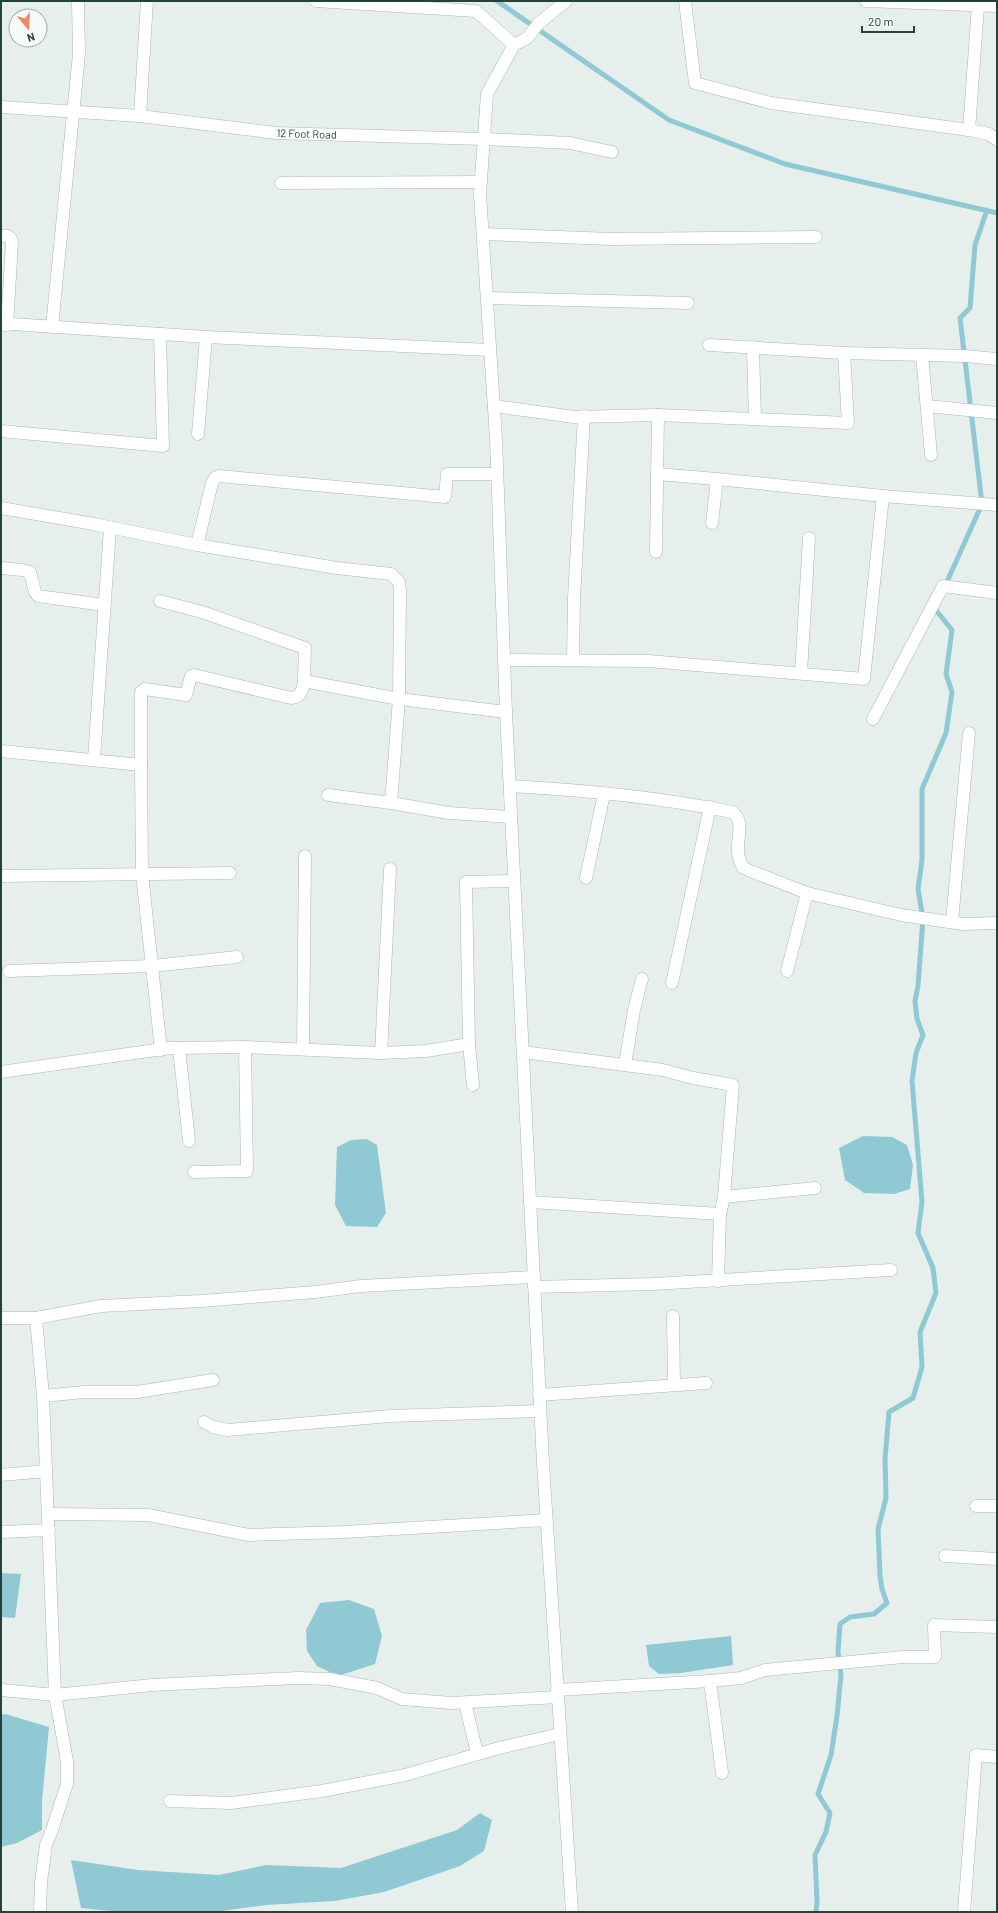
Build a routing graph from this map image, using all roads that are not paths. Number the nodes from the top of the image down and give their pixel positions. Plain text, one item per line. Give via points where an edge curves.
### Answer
1 (78, 1) edge
2 (147, 1) edge
3 (322, 1) edge
4 (566, 1) edge
5 (685, 1) edge
6 (866, 1) edge
7 (978, 6) junction
8 (997, 6) edge
9 (514, 45) junction
10 (1, 108) edge
11 (74, 113) junction
12 (140, 116) junction
13 (969, 130) junction
14 (484, 139) junction
15 (997, 140) edge
16 (612, 152) dead end
17 (481, 182) junction
18 (281, 183) dead end
19 (483, 234) junction
20 (1, 236) edge
21 (816, 237) dead end
22 (487, 298) junction
23 (688, 303) dead end
24 (4, 325) edge
25 (52, 327) junction
26 (160, 334) junction
27 (206, 337) junction
28 (709, 345) dead end
29 (753, 347) junction
30 (490, 350) junction
31 (844, 353) junction
32 (922, 355) junction
33 (997, 359) edge
34 (494, 406) junction
35 (927, 406) junction
36 (997, 413) edge
37 (658, 415) junction
38 (584, 416) junction
39 (755, 420) junction
40 (1, 431) edge
41 (198, 434) dead end
42 (931, 455) dead end
43 (497, 474) junction
44 (657, 474) junction
45 (717, 479) junction
46 (883, 496) junction
47 (997, 505) edge
48 (1, 508) edge
49 (712, 523) dead end
50 (110, 528) junction
51 (809, 538) dead end
52 (197, 545) junction
53 (656, 552) dead end
54 (1, 568) edge
55 (997, 593) edge
56 (160, 601) dead end
57 (104, 605) junction
58 (504, 660) junction
59 (572, 660) junction
60 (801, 673) junction
61 (304, 681) junction
62 (399, 699) junction
63 (506, 712) junction
64 (873, 719) dead end
65 (969, 733) dead end
66 (1, 751) edge
67 (94, 760) junction
68 (141, 765) junction
69 (510, 786) junction
70 (604, 794) junction
71 (328, 795) dead end
72 (391, 803) junction
73 (710, 808) junction
74 (511, 817) junction
75 (305, 856) dead end
76 (390, 869) dead end
77 (230, 873) dead end
78 (142, 874) junction
79 (1, 876) edge
80 (586, 878) dead end
81 (514, 880) junction
82 (807, 894) junction
83 (952, 922) junction
84 (997, 923) edge
85 (237, 958) dead end
86 (152, 966) junction
87 (9, 971) dead end
88 (787, 971) dead end
89 (642, 979) dead end
90 (672, 983) dead end
91 (469, 1044) junction
92 (245, 1047) junction
93 (179, 1048) junction
94 (303, 1049) junction
95 (162, 1050) junction
96 (523, 1052) junction
97 (381, 1053) junction
98 (625, 1065) junction
99 (1, 1072) edge
100 (473, 1085) dead end
101 (189, 1141) dead end
102 (194, 1172) dead end
103 (815, 1188) dead end
104 (724, 1197) junction
105 (530, 1202) junction
106 (720, 1214) junction
107 (891, 1270) dead end
108 (718, 1281) junction
109 (534, 1282) junction
110 (673, 1316) dead end
111 (1, 1318) edge
112 (36, 1318) junction
113 (213, 1380) dead end
114 (706, 1383) dead end
115 (674, 1385) junction
116 (540, 1395) junction
117 (43, 1396) junction
118 (540, 1411) junction
119 (204, 1422) dead end
120 (46, 1471) junction
121 (1, 1475) edge
122 (976, 1506) dead end
123 (997, 1506) edge
124 (48, 1514) junction
125 (546, 1520) junction
126 (49, 1530) junction
127 (1, 1532) edge
128 (944, 1556) dead end
129 (997, 1559) edge
130 (997, 1627) edge
131 (710, 1681) junction
132 (1, 1690) edge
133 (557, 1694) junction
134 (55, 1695) junction
135 (464, 1703) junction
136 (560, 1734) junction
137 (477, 1753) junction
138 (997, 1757) edge
139 (722, 1773) dead end
140 (170, 1801) dead end
141 (40, 1912) edge
142 (572, 1912) edge
143 (964, 1912) edge

1 - 11 street via 79,54
2 - 12 street
3 - 9 street via 476,11
4 - 9 street via 539,23 527,38
5 - 13 street via 694,83 771,103
6 - 7 street
7 - 8 street
7 - 13 street
9 - 14 street via 487,94
10 - 11 street, 12 Foot Road
11 - 12 street, 12 Foot Road
11 - 25 street
12 - 14 street, 12 Foot Road via 276,133
13 - 15 street via 989,134
14 - 16 street, 12 Foot Road via 570,143
14 - 17 street
17 - 18 street
17 - 19 street
19 - 21 street via 611,240
19 - 22 street
20 - 24 street via 12,239
22 - 23 street
22 - 30 street
24 - 25 street
25 - 26 street
26 - 27 street
26 - 40 street via 163,446
27 - 30 street
27 - 41 street
28 - 29 street
29 - 31 street
29 - 39 street
30 - 34 street
31 - 32 street
31 - 39 street via 848,423
32 - 33 street
32 - 35 street
34 - 38 street
34 - 43 street
35 - 36 street
35 - 42 street
37 - 38 street
37 - 39 street
37 - 44 street
38 - 59 street
43 - 52 street via 447,474 445,497 219,476 212,483
43 - 58 street
44 - 45 street
44 - 53 street
45 - 46 street
45 - 49 street
46 - 47 street
46 - 60 street via 864,679
48 - 50 street
50 - 52 street
50 - 57 street
51 - 60 street
52 - 62 street via 337,568 391,574 399,582 400,592
54 - 57 street via 30,572 38,596
55 - 64 street via 943,586
56 - 61 street via 202,612 305,648
57 - 67 street
58 - 59 street
58 - 63 street
59 - 60 street via 648,661
61 - 62 street
61 - 68 street via 301,694 291,698 196,674 192,676 186,695 142,690
62 - 63 street
62 - 72 street
63 - 69 street
65 - 83 street
66 - 67 street
67 - 68 street
68 - 78 street
69 - 70 street
69 - 74 street
70 - 73 street
70 - 80 street
71 - 72 street
72 - 74 street via 449,813
73 - 82 street via 732,812 738,816 738,850 743,868
73 - 90 street
74 - 81 street
75 - 94 street
76 - 97 street
77 - 78 street
78 - 79 street
78 - 86 street
81 - 91 street via 466,882
81 - 96 street
82 - 83 street via 901,915
82 - 88 street
83 - 84 street
85 - 86 street
86 - 87 street
86 - 95 street
89 - 98 street
91 - 97 street via 426,1051
91 - 100 street
92 - 93 street
92 - 94 street
92 - 102 street via 247,1171
93 - 95 street
93 - 101 street
94 - 97 street
95 - 99 street
96 - 98 street
96 - 105 street
98 - 104 street via 663,1070 733,1085
103 - 104 street
104 - 106 street
105 - 106 street
105 - 109 street
106 - 108 street
107 - 108 street
108 - 109 street
109 - 112 street via 361,1286 200,1301 101,1306
109 - 116 street
110 - 115 street
111 - 112 street
112 - 117 street
113 - 117 street via 137,1392 84,1392
114 - 115 street
115 - 116 street
116 - 118 street
117 - 120 street
118 - 119 street via 390,1416 228,1430
118 - 125 street
120 - 121 street
120 - 124 street
122 - 123 street
124 - 125 street via 148,1515 249,1535
124 - 126 street
125 - 133 street
126 - 127 street
126 - 134 street
128 - 129 street
130 - 131 street via 934,1625 934,1657 903,1657 765,1670 741,1678
131 - 133 street
131 - 139 street
132 - 134 street
133 - 135 street
133 - 136 street
134 - 135 street via 152,1685 298,1678 330,1679 377,1688 402,1699
134 - 141 street via 67,1761 67,1784 46,1845
135 - 137 street
136 - 137 street
136 - 142 street
137 - 140 street via 404,1775 322,1791 231,1803
138 - 143 street via 976,1756

